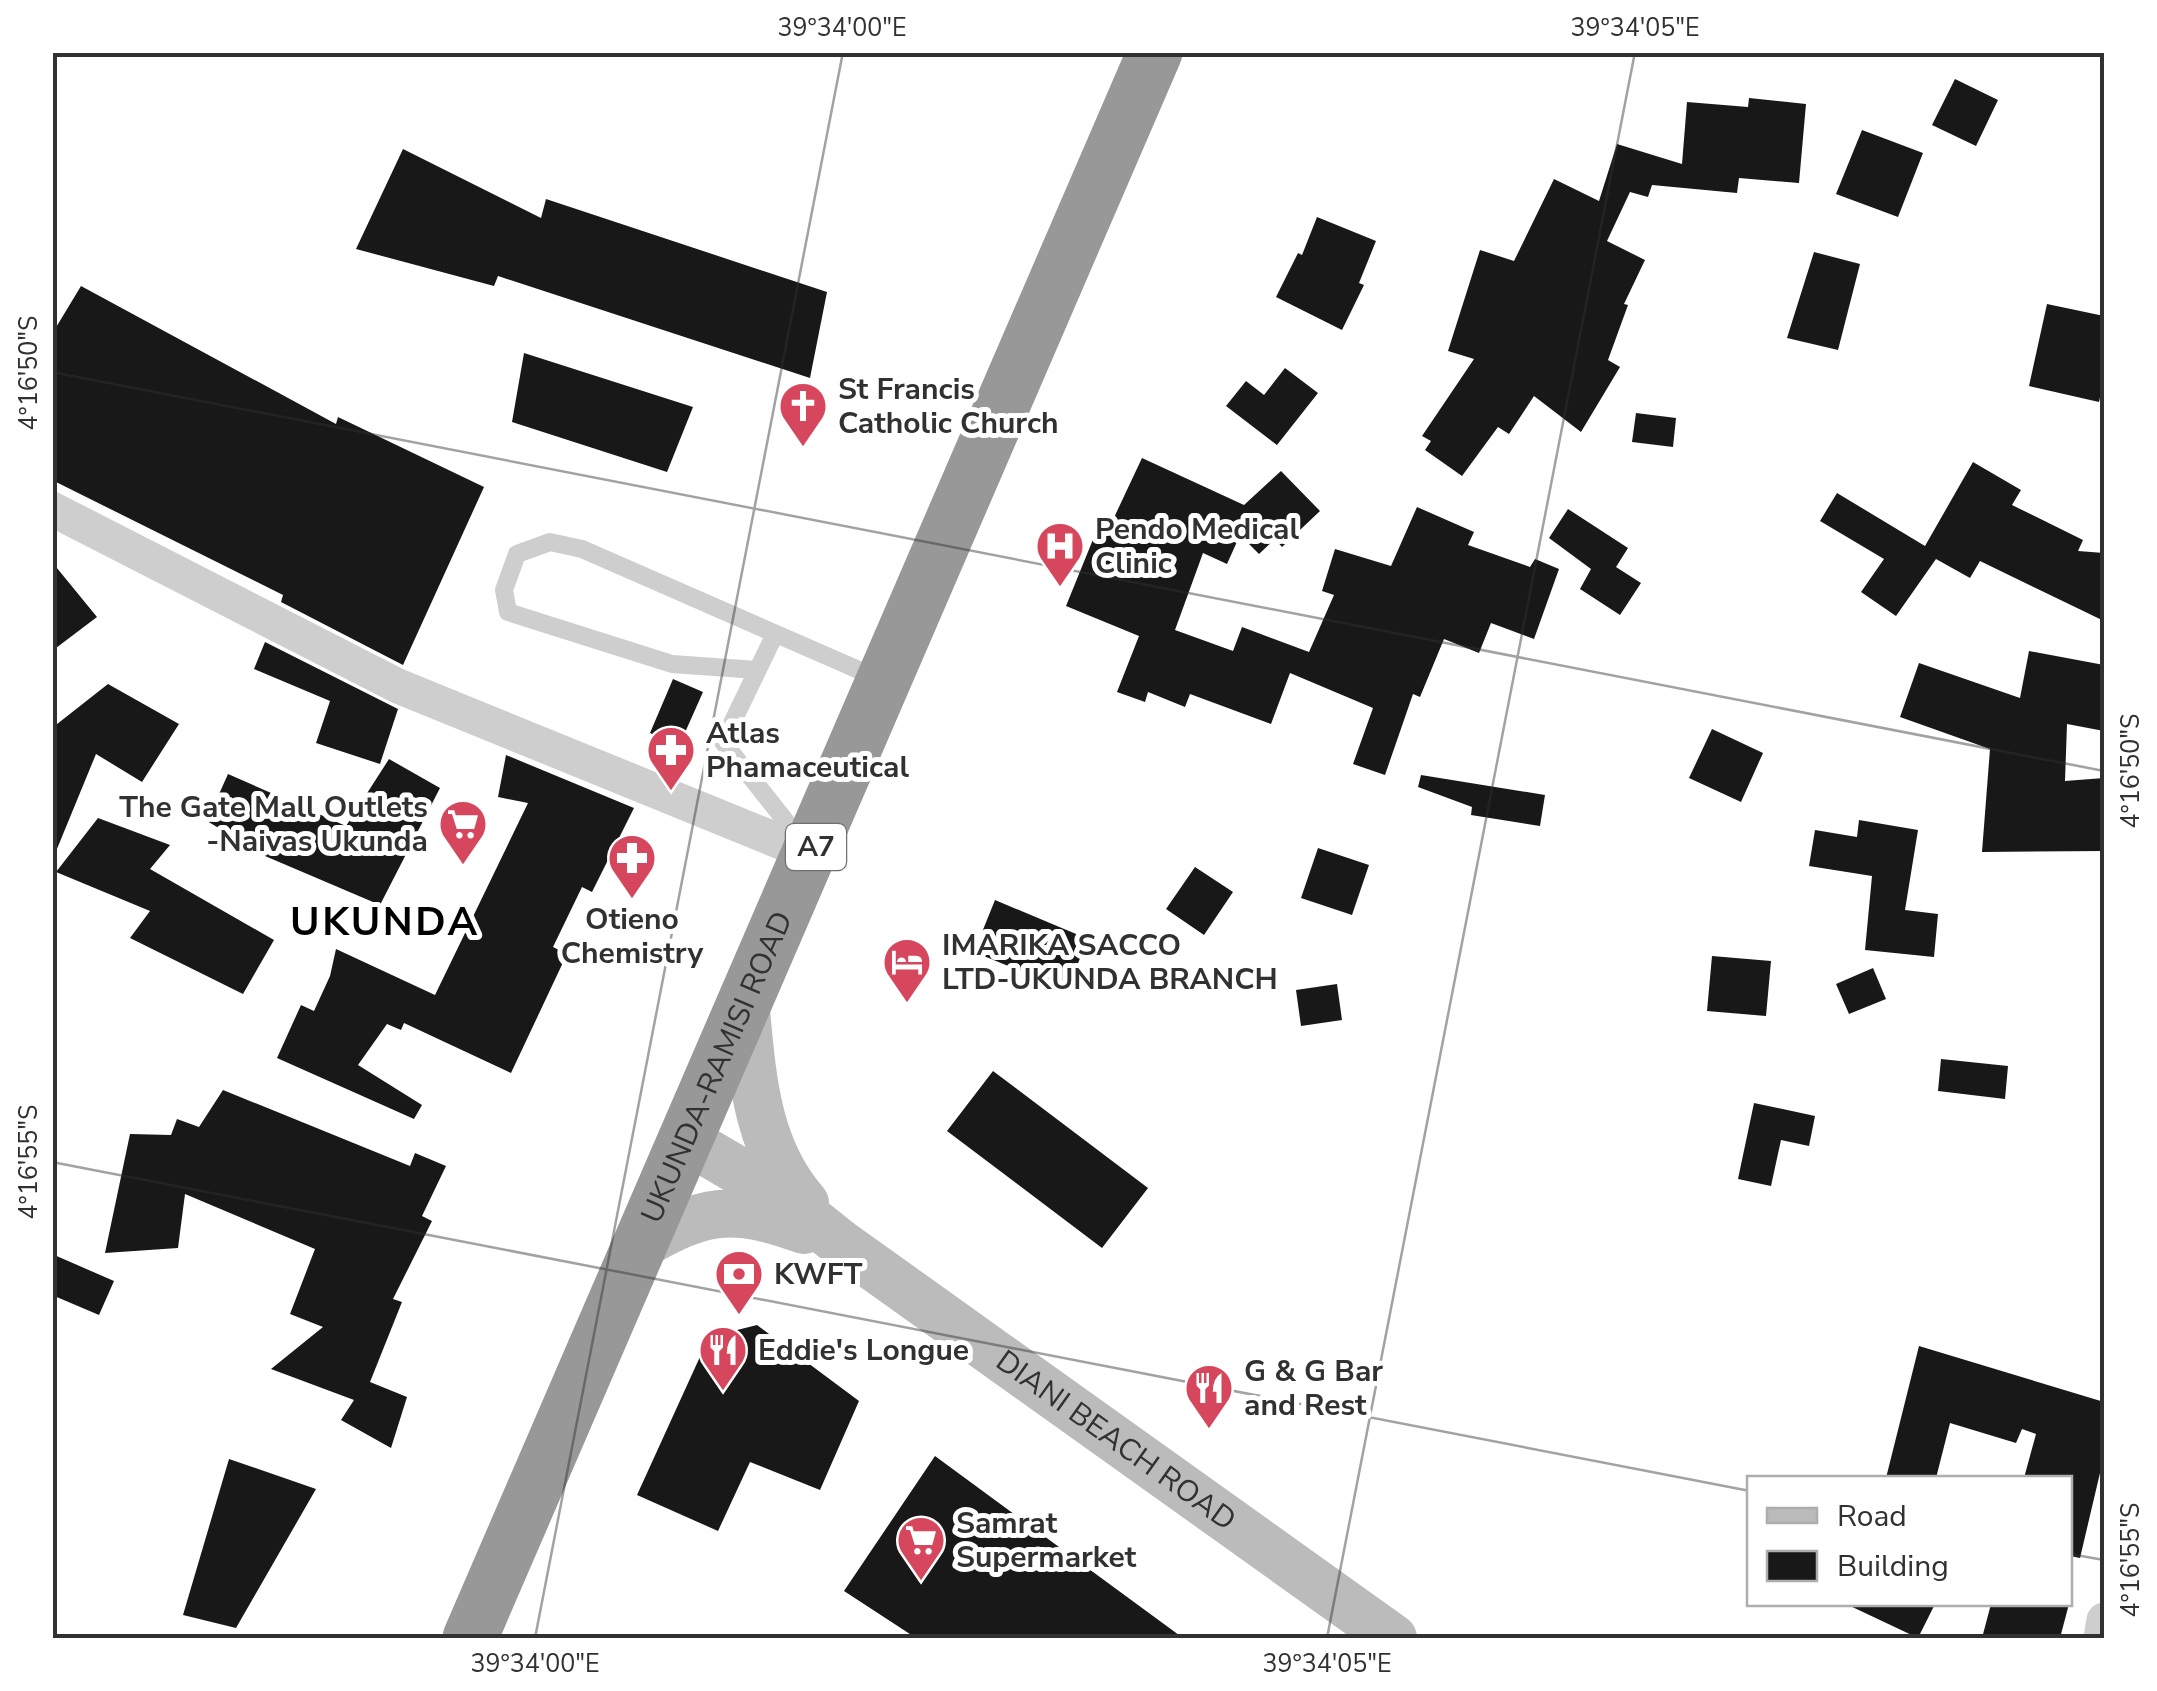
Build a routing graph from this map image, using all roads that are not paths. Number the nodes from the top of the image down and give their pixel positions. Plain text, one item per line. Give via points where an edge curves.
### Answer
1 (1155, 52) edge
2 (52, 509) edge
3 (775, 634) junction
4 (757, 670) junction
5 (887, 682) junction
6 (812, 855) junction
7 (745, 1000) junction
8 (686, 1140) junction
9 (840, 1244) junction
10 (638, 1247) junction
11 (2104, 1620) edge
12 (470, 1638) edge
13 (1393, 1638) edge
14 (2100, 1638) edge

1 - 5 highway, UKUNDA-RAMISI ROAD / A7
2 - 6 street via 398,686
3 - 4 lane
3 - 4 lane via 582,550 550,542 518,554 504,590 508,612 672,664
3 - 5 lane
4 - 6 lane via 723,742
5 - 6 highway, UKUNDA-RAMISI ROAD / A7
6 - 7 highway, UKUNDA-RAMISI ROAD / A7
7 - 8 highway, UKUNDA-RAMISI ROAD / A7
7 - 9 main road via 770,1153
8 - 9 main road via 780,1195
8 - 10 highway, UKUNDA-RAMISI ROAD / A7
9 - 10 main road via 771,1218 716,1211
9 - 13 main road, DIANI BEACH ROAD
10 - 12 highway, UKUNDA-RAMISI ROAD / A7
11 - 14 street

